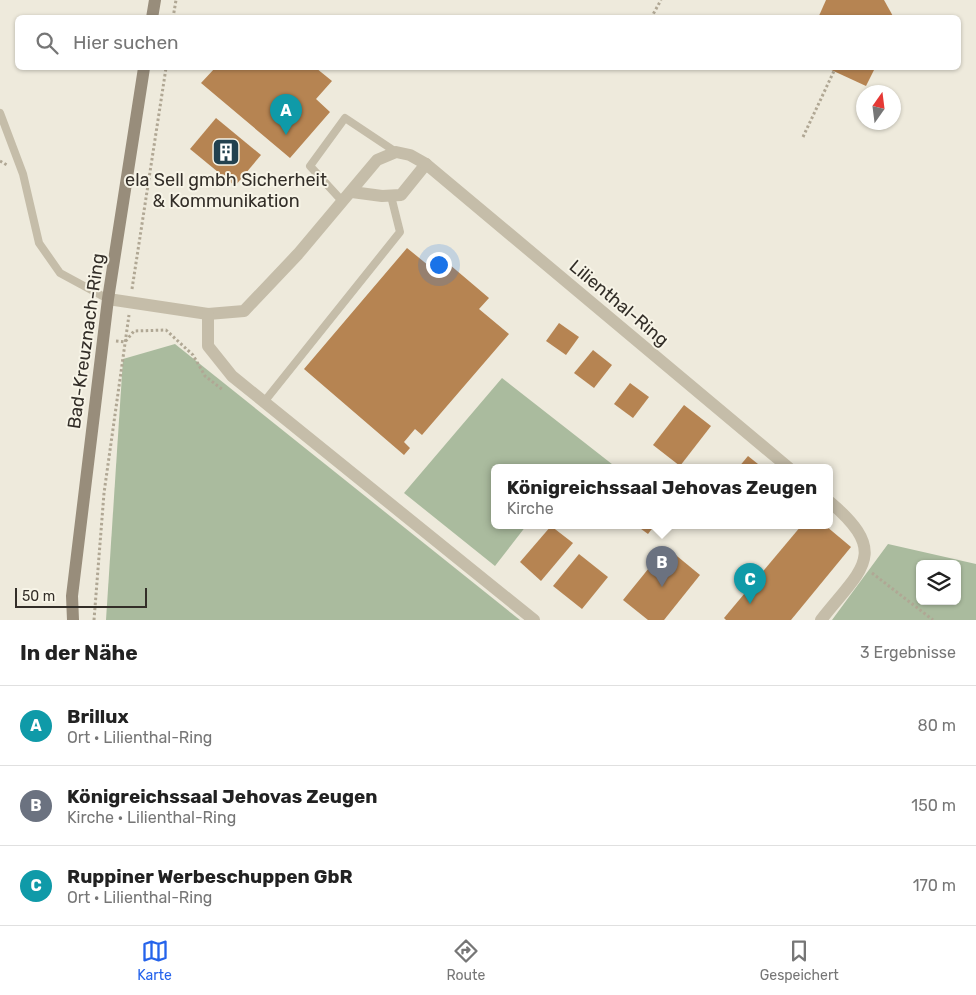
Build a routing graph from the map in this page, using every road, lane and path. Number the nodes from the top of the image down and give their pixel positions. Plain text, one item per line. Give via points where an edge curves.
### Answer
1 (155, 0) edge
2 (176, 0) edge
3 (661, 0) edge
4 (152, 15) edge
5 (174, 15) edge
6 (653, 15) edge
7 (144, 70) edge
8 (166, 70) edge
9 (834, 71) dead end
10 (0, 113) edge
11 (803, 137) dead end
12 (396, 152) junction
13 (426, 164) junction
14 (352, 192) junction
15 (391, 196) junction
16 (343, 202) junction
17 (108, 299) junction
18 (130, 302) junction
19 (208, 314) junction
20 (103, 339) junction
21 (125, 342) junction
22 (228, 394) dead end
23 (264, 402) junction
24 (784, 464) edge
25 (833, 505) edge
26 (863, 566) junction
27 (73, 620) edge
28 (94, 620) edge
29 (534, 620) edge
30 (821, 620) edge
31 (933, 620) edge

1 - 4 main road
2 - 5 path
3 - 6 path
7 - 17 main road, Bad-Kreuznach-Ring
8 - 18 path
9 - 11 path
10 - 17 lane via 23,174 39,243 60,273
12 - 13 street, Lilienthal-Ring
12 - 14 street via 377,160
12 - 16 lane via 345,118 310,166
13 - 15 street via 401,194
13 - 24 street, Lilienthal-Ring
14 - 15 street
14 - 16 street
15 - 23 lane via 400,232
16 - 19 street via 244,311
17 - 18 street
17 - 20 main road, Bad-Kreuznach-Ring
18 - 19 street
18 - 21 path
19 - 23 street via 208,346 232,376
20 - 21 path
20 - 27 main road, Bad-Kreuznach-Ring via 72,596
21 - 22 path via 134,331 166,330 193,354 205,376
21 - 28 path via 104,493
23 - 29 street
25 - 26 street via 852,521 866,545
26 - 30 street
26 - 31 path

